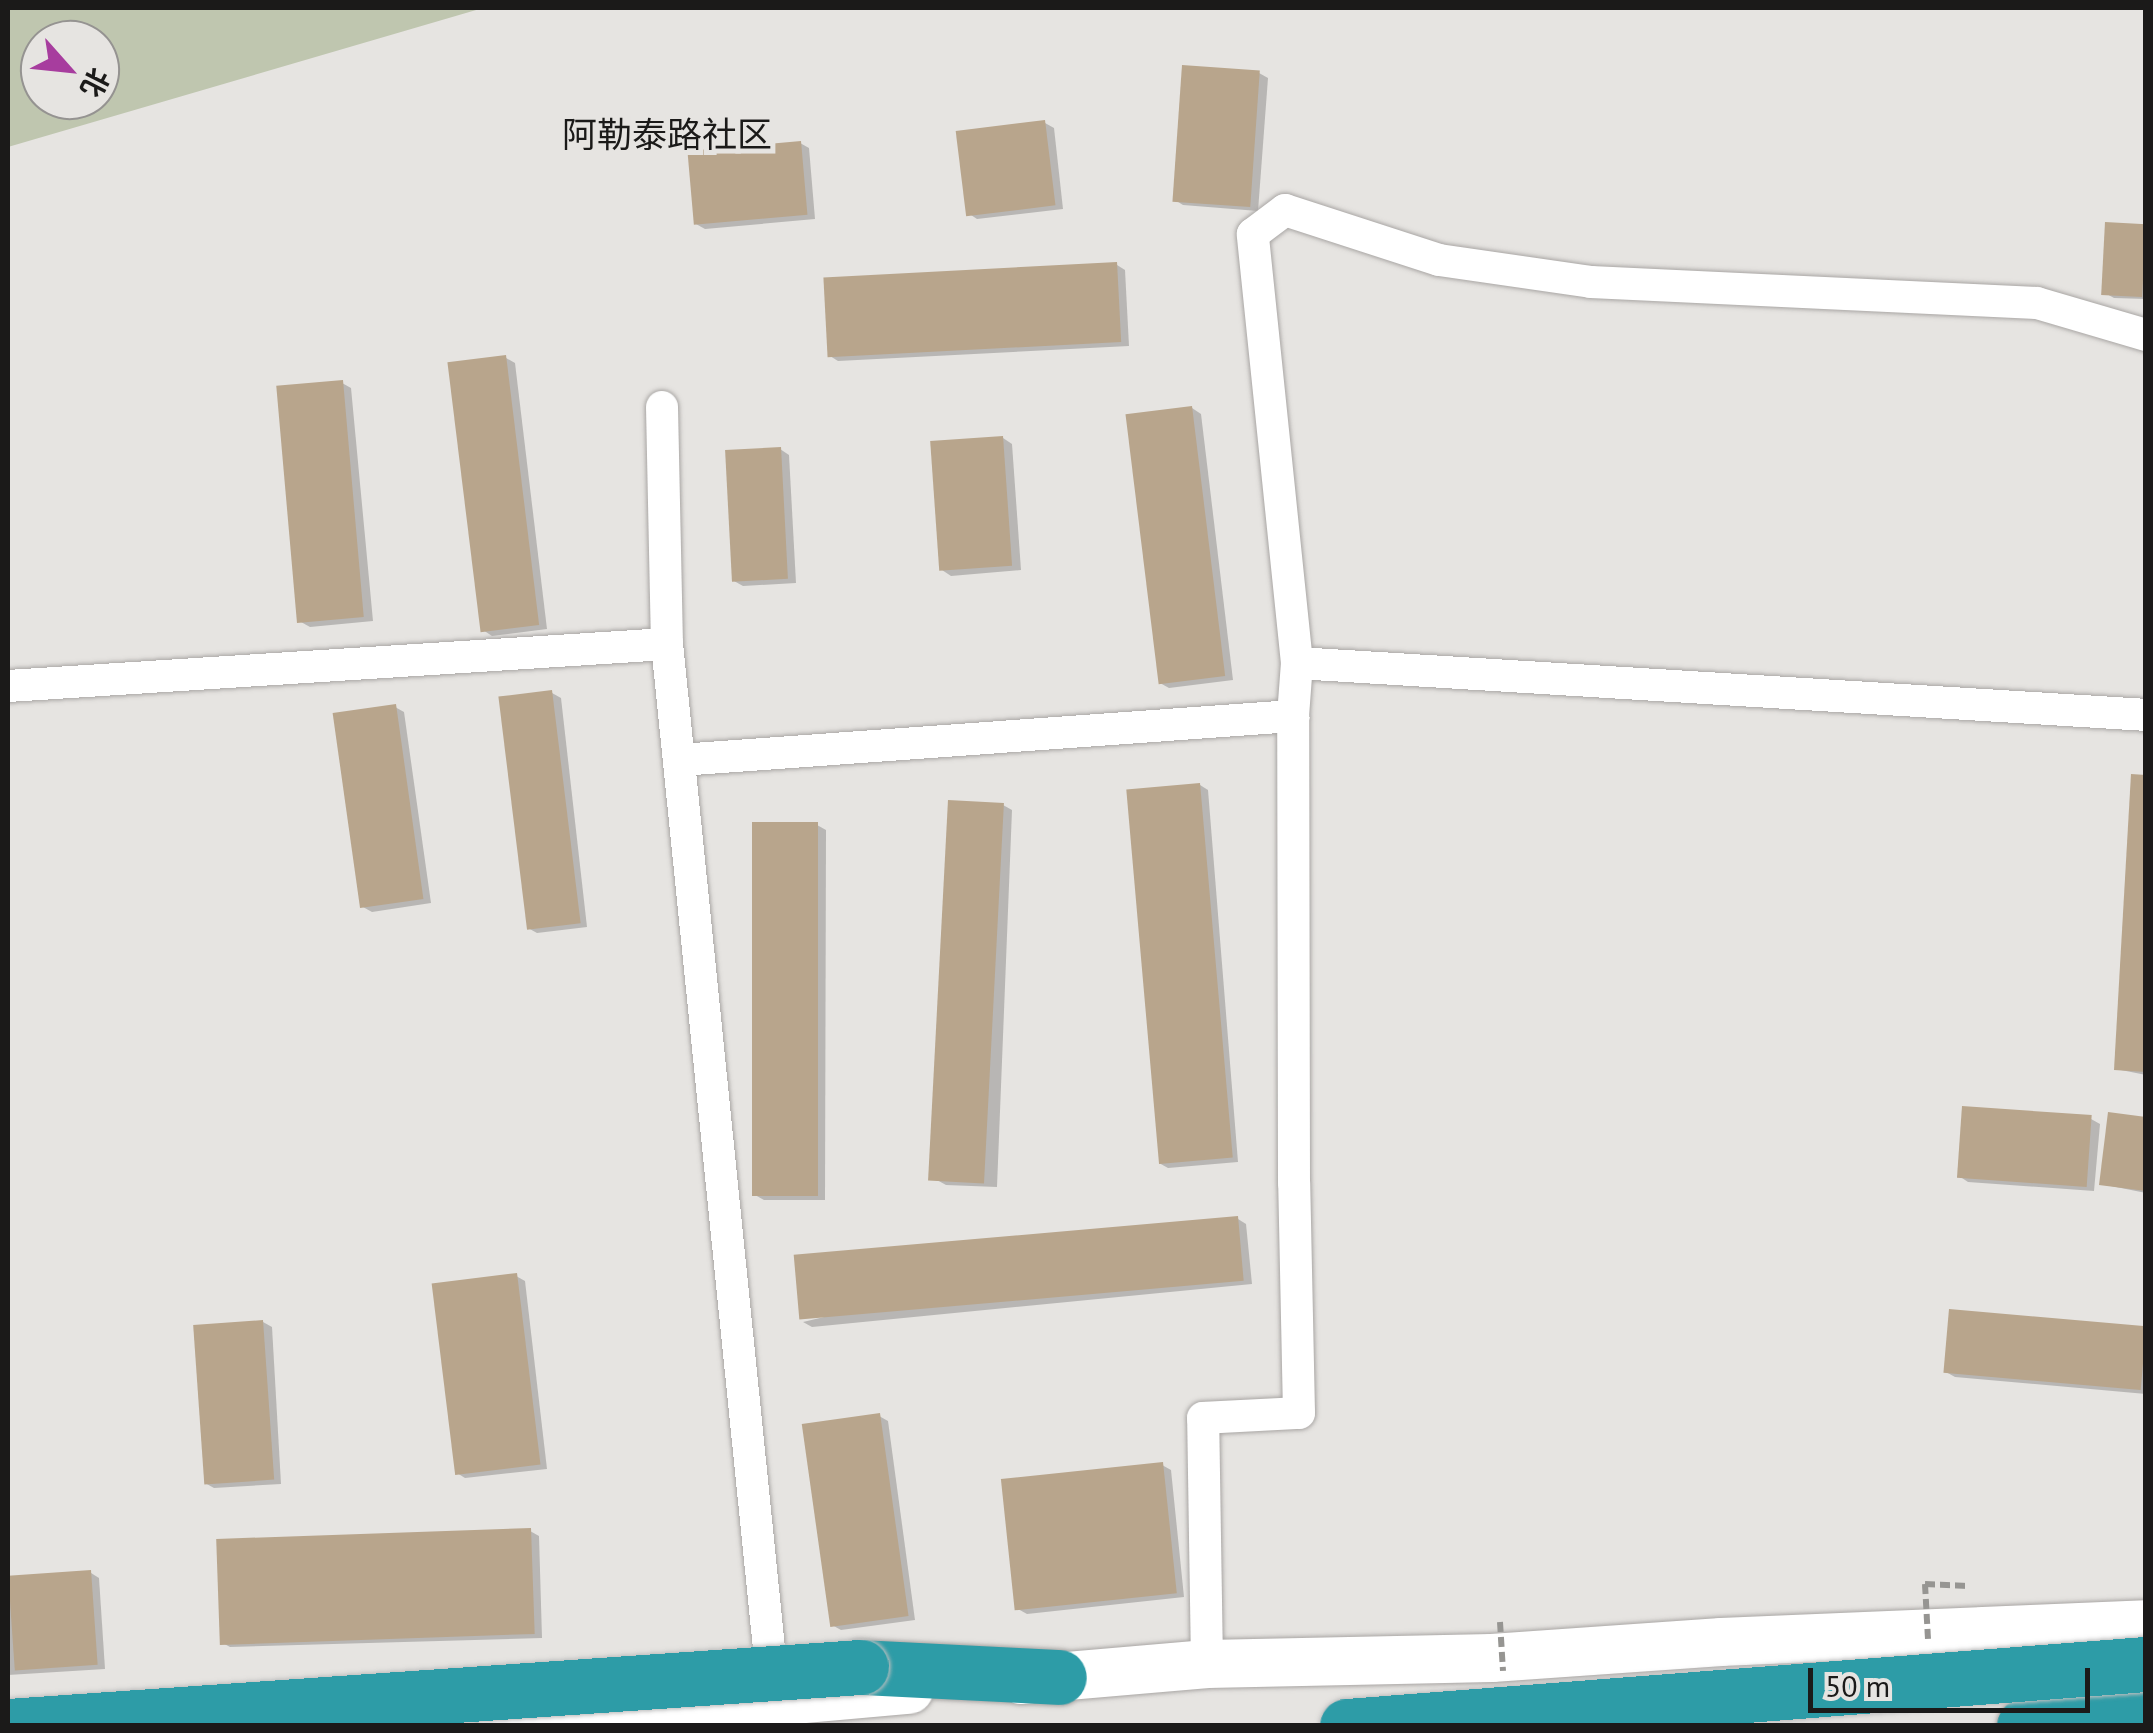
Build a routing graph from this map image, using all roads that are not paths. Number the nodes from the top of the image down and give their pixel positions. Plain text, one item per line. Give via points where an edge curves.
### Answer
1 (2146, 335) edge
2 (662, 407) dead end
3 (666, 644) junction
4 (1297, 662) junction
5 (8, 686) edge
6 (2146, 715) edge
7 (1294, 716) junction
8 (680, 760) junction
9 (2146, 1624) edge
10 (1721, 1642) junction
11 (1621, 1649) junction
12 (1207, 1664) junction
13 (2146, 1664) edge
14 (1059, 1677) junction
15 (775, 1702) junction
16 (2146, 1716) edge
17 (8, 1726) edge
18 (502, 1726) edge
19 (1347, 1726) edge
20 (1629, 1726) edge
21 (1726, 1726) edge
22 (2024, 1726) edge

1 - 4 street via 2036,304 1572,280 1439,260 1285,210 1252,234
2 - 3 street
3 - 5 street
3 - 8 street
4 - 6 street
4 - 7 street
7 - 8 street
7 - 12 street via 1299,1413 1203,1418
8 - 15 street
9 - 10 main road
10 - 11 main road
10 - 21 main road
11 - 12 main road
11 - 20 main road
12 - 14 main road
13 - 19 highway, bridge
14 - 15 main road
14 - 17 highway, bridge via 860,1667
15 - 18 main road
16 - 22 highway

